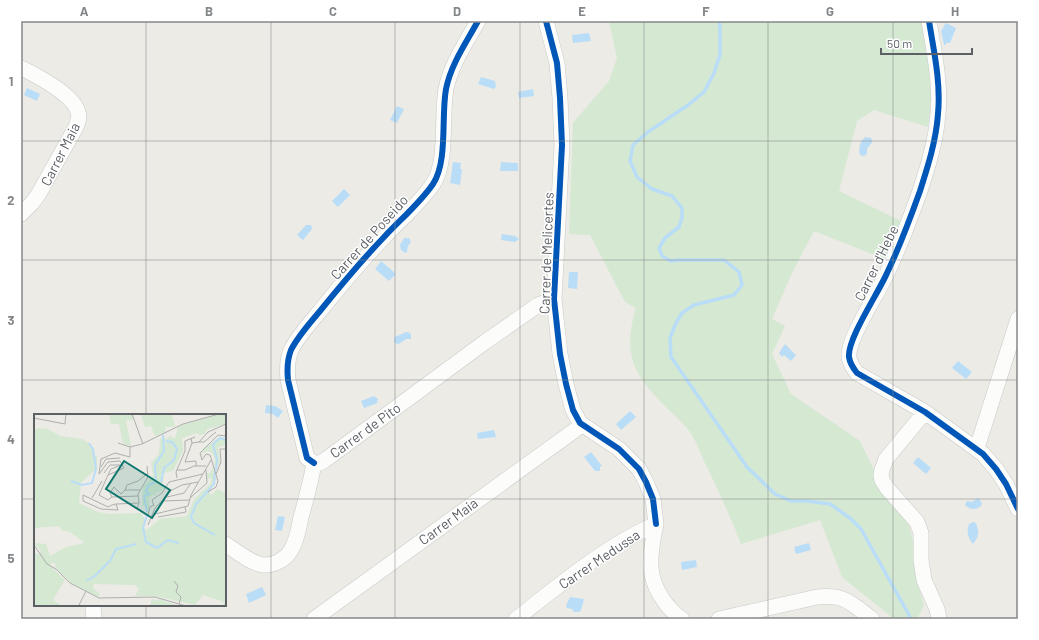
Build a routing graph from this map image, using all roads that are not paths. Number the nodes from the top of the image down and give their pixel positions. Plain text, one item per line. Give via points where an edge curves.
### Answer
1 (478, 21) edge
2 (546, 21) edge
3 (929, 21) edge
4 (21, 68) edge
5 (21, 214) edge
6 (554, 299) junction
7 (1018, 318) edge
8 (925, 412) junction
9 (582, 425) junction
10 (977, 448) junction
11 (314, 463) junction
12 (1018, 509) edge
13 (656, 524) junction
14 (226, 545) edge
15 (92, 606) edge
16 (94, 619) edge
17 (314, 619) edge
18 (516, 619) edge
19 (682, 619) edge
20 (719, 619) edge
21 (872, 619) edge
22 (939, 619) edge

1 - 11 street, Carrer de Poseido via 449,78 441,160 436,178 428,191 366,256 323,307 291,351 287,369 288,380 307,458
2 - 6 street, Carrer de Melicertes via 559,77 562,122
3 - 8 street, Carrer d'Hebe via 938,79 938,113 932,150 904,235 851,342 849,354 851,365 857,373
4 - 5 street, Carrer Maia via 41,78 64,95 74,104 79,116 76,127 38,195
6 - 9 street, Carrer de Melicertes via 566,384 573,410
6 - 11 street, Carrer de Pito via 538,305 325,460
7 - 10 street
8 - 10 street, Carrer d'Hebe
8 - 22 street via 886,459 882,480 917,522 921,533 924,580
9 - 13 street via 619,448 639,469 653,499
9 - 17 street, Carrer Maia
10 - 12 street, Carrer d'Hebe via 996,469 1011,492
11 - 14 street, Carrer de Pito via 296,537 284,558 265,565 247,559
13 - 18 street, Carrer Medussa via 634,534 580,570
13 - 19 street, Carrer Medussa via 651,573 666,603
15 - 16 street
20 - 21 street via 817,597 833,596 843,598

